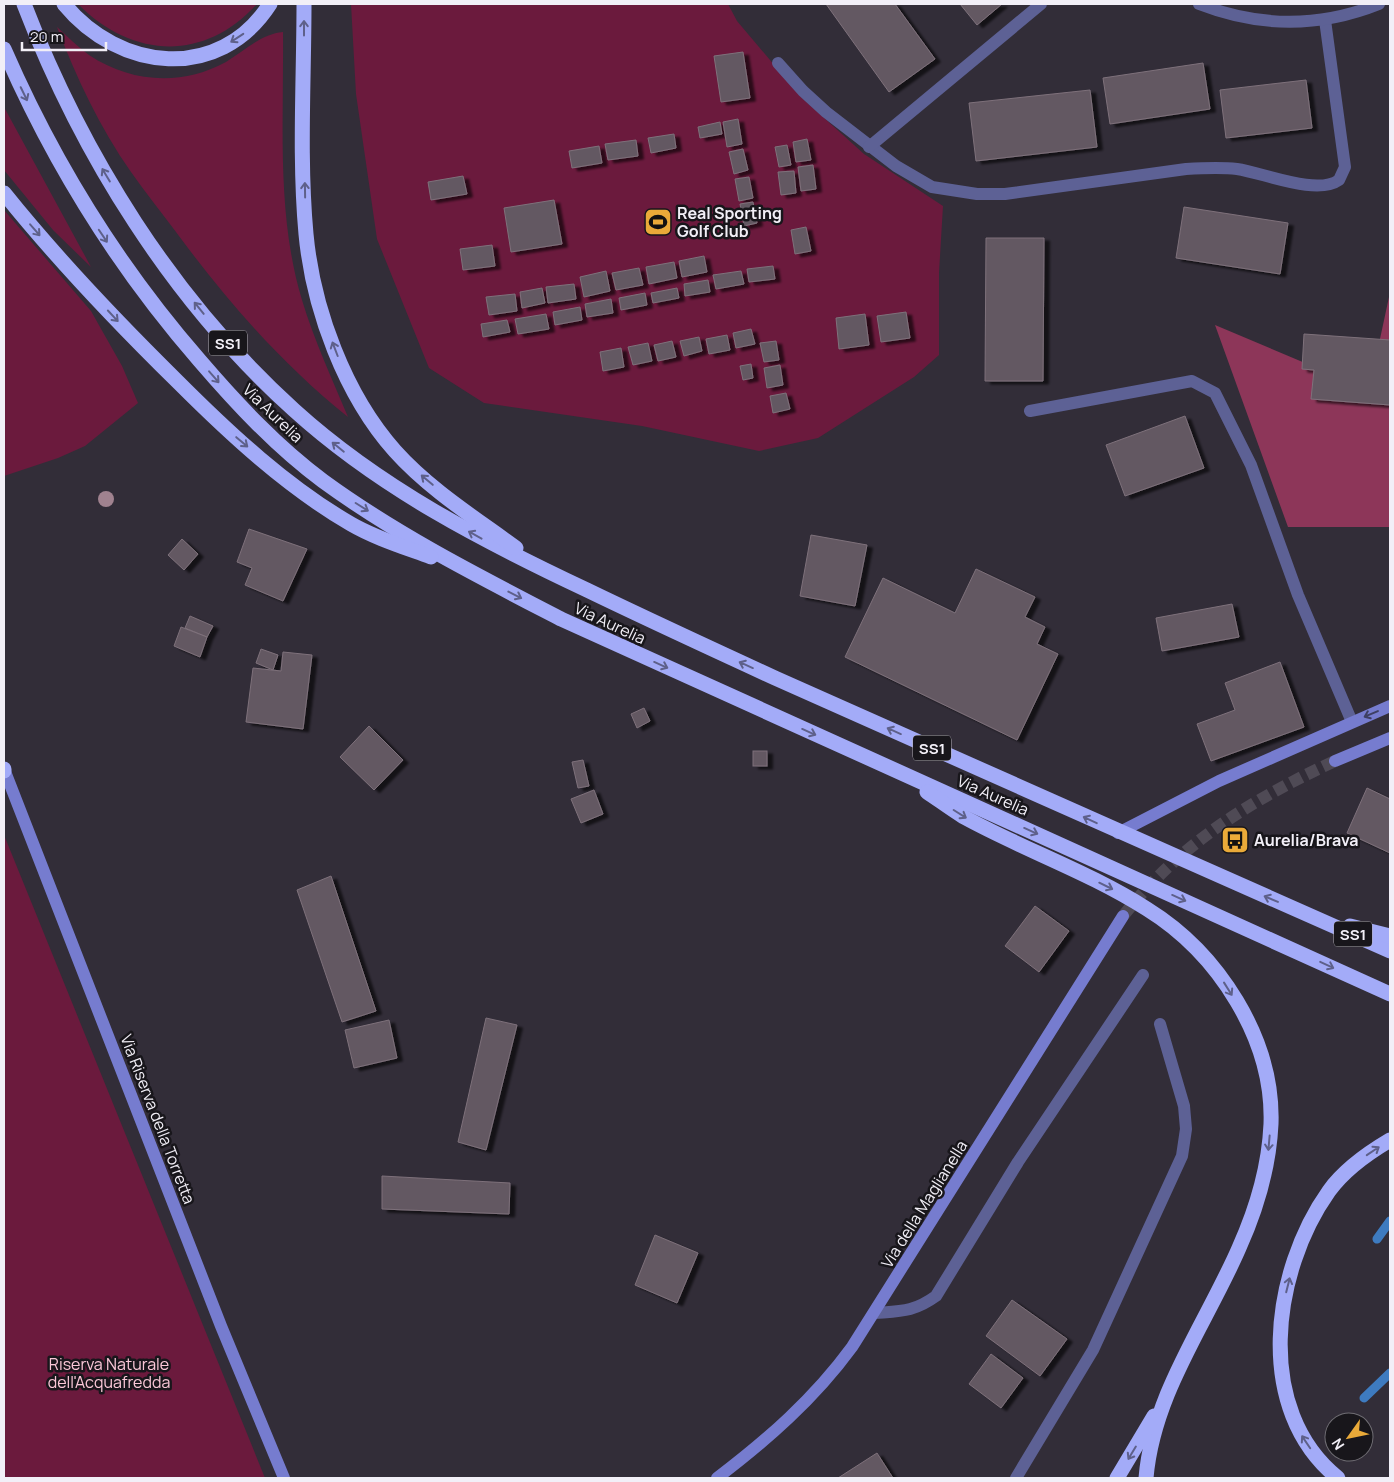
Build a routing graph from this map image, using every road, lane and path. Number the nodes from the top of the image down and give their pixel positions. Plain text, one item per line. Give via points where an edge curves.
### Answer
1 (24, 4) edge
2 (64, 4) edge
3 (270, 4) edge
4 (304, 4) edge
5 (1041, 4) edge
6 (1199, 4) edge
7 (1379, 4) edge
8 (1325, 20) junction
9 (4, 49) edge
10 (778, 63) dead end
11 (869, 147) junction
12 (4, 193) edge
13 (1030, 411) dead end
14 (471, 572) junction
15 (550, 573) junction
16 (1390, 706) edge
17 (1352, 722) junction
18 (1390, 738) edge
19 (1335, 761) tunnel mouth
20 (890, 768) junction
21 (4, 769) edge
22 (1118, 832) junction
23 (1123, 916) tunnel mouth
24 (1316, 918) junction
25 (1390, 936) edge
26 (1390, 951) edge
27 (1143, 975) dead end
28 (1390, 994) edge
29 (1160, 1024) dead end
30 (1390, 1140) edge
31 (875, 1313) junction
32 (1165, 1397) junction
33 (284, 1478) edge
34 (717, 1478) edge
35 (1016, 1478) edge
36 (1117, 1478) edge
37 (1146, 1478) edge
38 (1338, 1478) edge

15 -> 1 highway, Via Aurelia / SS1 via 454,523 368,470 296,412 246,363 177,281 114,188 49,66
3 -> 2 highway via 250,29 225,45 197,56 168,58 135,53 108,42 92,33
15 -> 4 highway via 415,470 381,433 351,387 324,319 306,235
5 - 11 street
6 - 8 street via 1262,21
7 - 8 street
8 - 11 street via 1345,166 1340,180 1324,187 1238,170 1211,168 1004,194 977,194 932,188
9 -> 14 highway, Via Aurelia / SS1 via 46,140 97,228 161,316 217,382 271,437 322,480
10 - 11 street via 803,91
12 -> 14 highway via 136,341 204,408 269,464 322,506 352,524
13 - 17 street via 1192,381 1215,393 1252,464 1298,595
14 -> 20 highway, Via Aurelia / SS1 via 657,664
22 -> 15 highway, Via Aurelia / SS1
16 -> 17 street
17 - 22 street
18 - 19 street
20 -> 28 highway, Via Aurelia / SS1
20 -> 32 highway via 963,816 1118,892 1168,923 1209,962 1247,1023 1266,1079 1271,1122 1264,1179 1252,1219 1234,1260
21 - 33 street, Via Riserva della Torretta via 221,1326
24 -> 22 highway, Via Aurelia / SS1
23 - 31 street, Via della Maglianella
24 - 25 highway
24 - 26 highway, Via Aurelia / SS1
27 - 31 street via 1018,1162 936,1296 910,1311
29 - 35 street via 1184,1106 1186,1129 1182,1156 1093,1350
38 -> 30 highway via 1324,1467 1304,1440 1288,1403 1281,1363 1285,1296 1299,1248 1330,1190 1366,1156
31 - 34 street, Via della Maglianella via 841,1362 807,1400 767,1439
32 -> 36 highway
32 - 37 highway via 1150,1450

